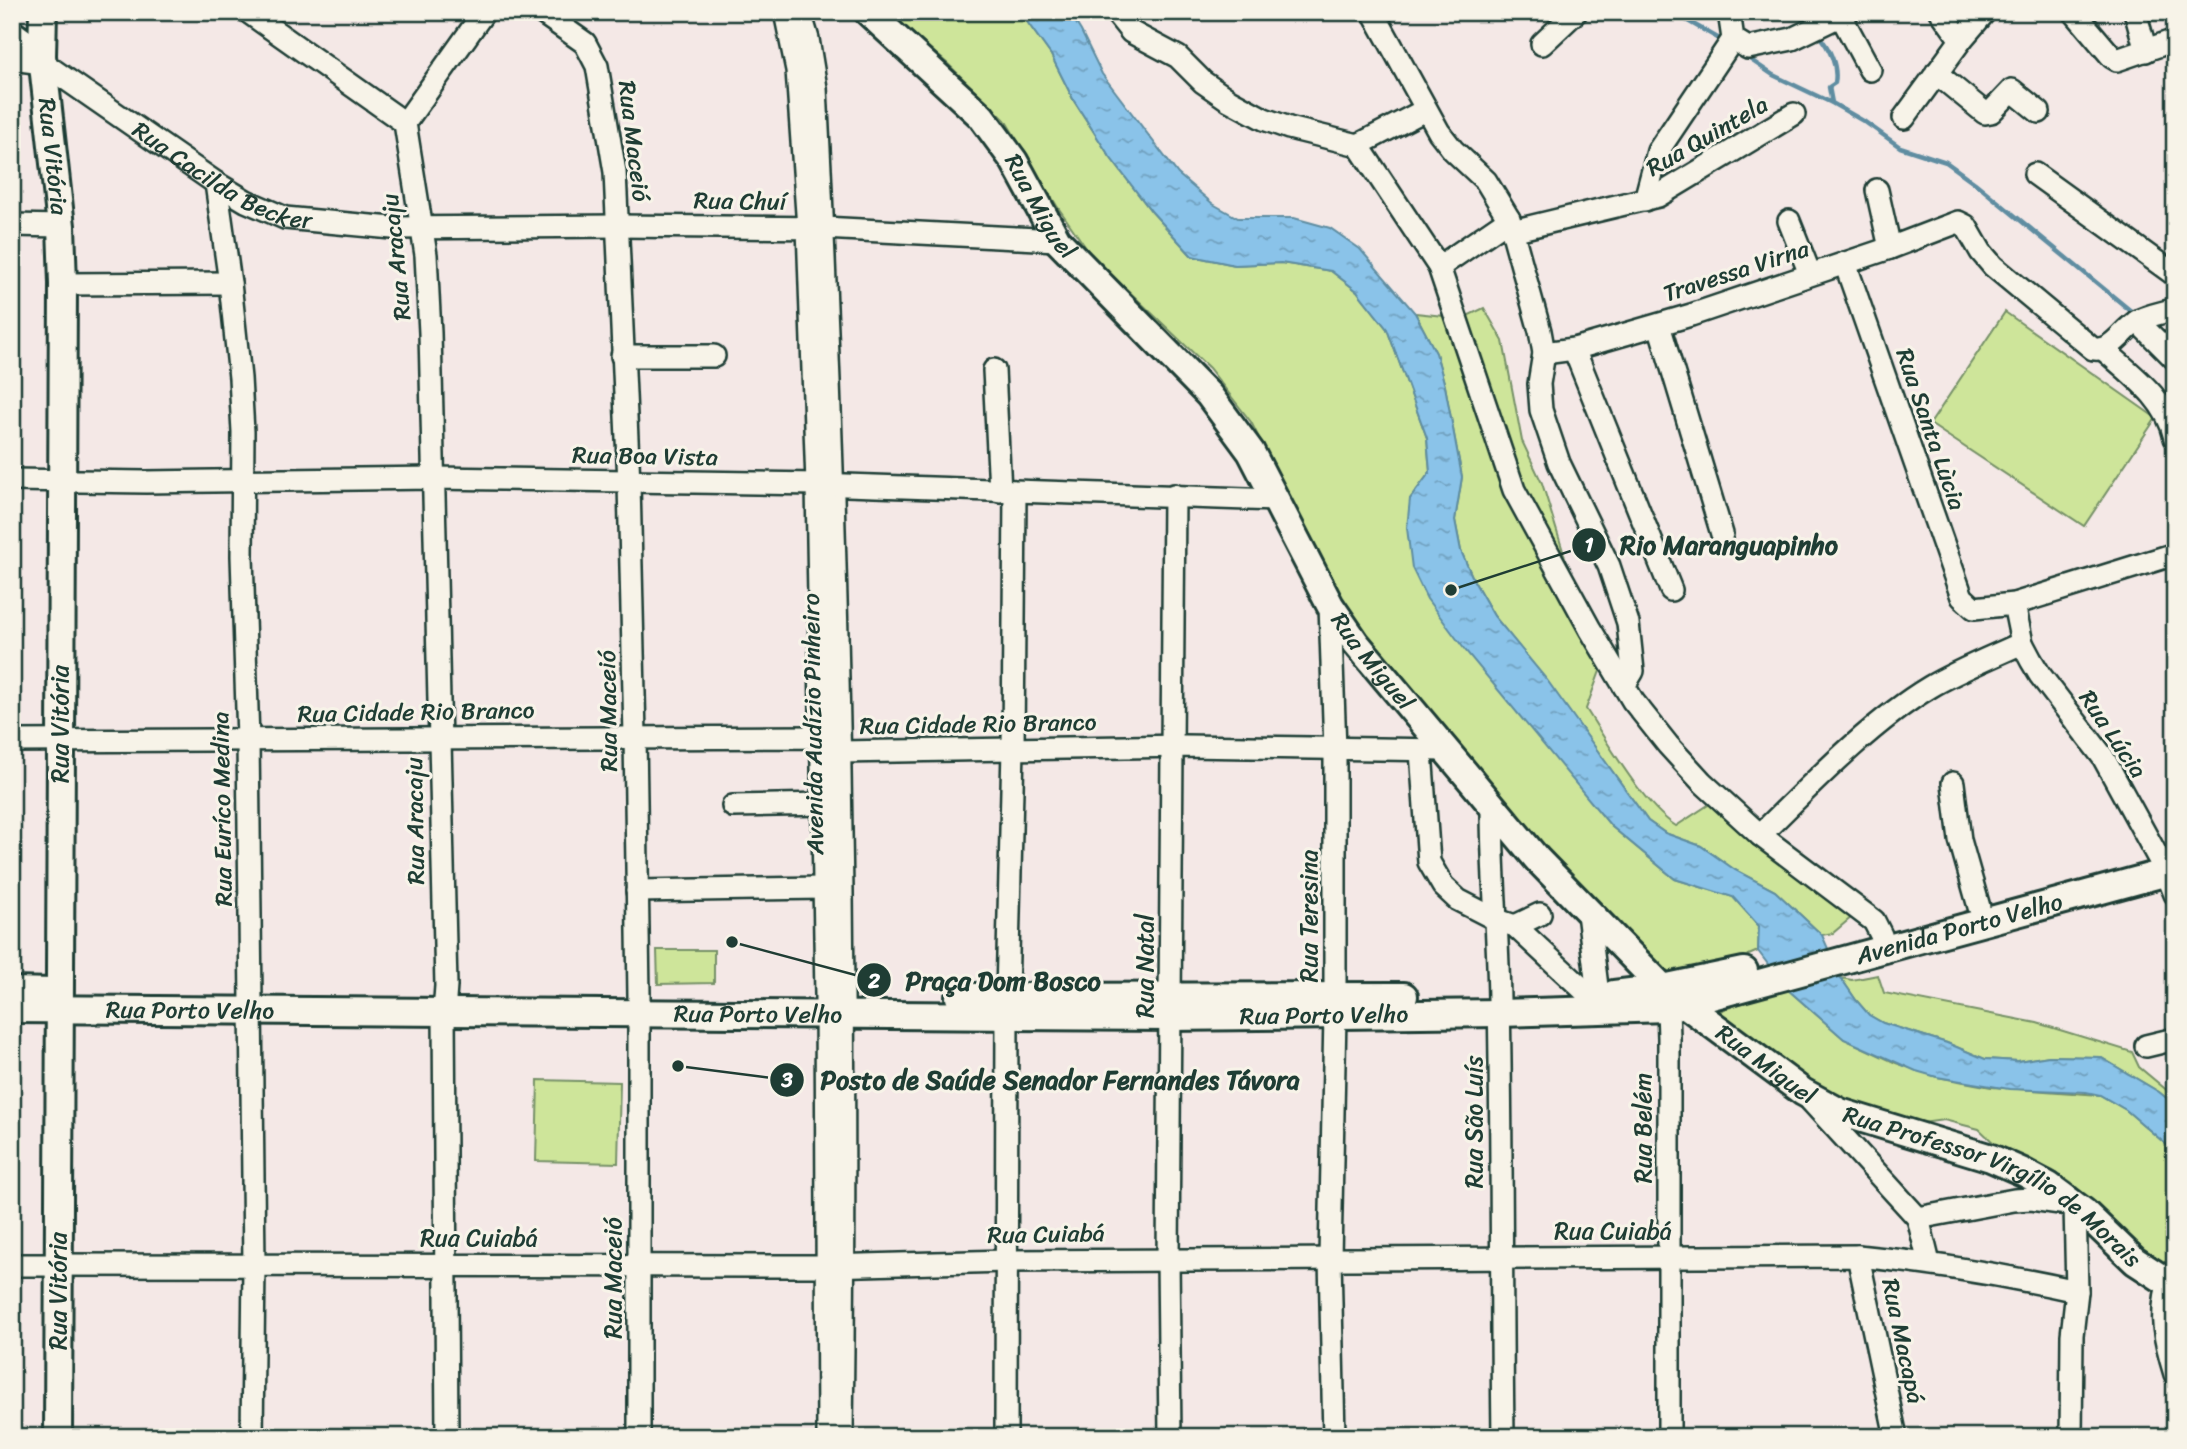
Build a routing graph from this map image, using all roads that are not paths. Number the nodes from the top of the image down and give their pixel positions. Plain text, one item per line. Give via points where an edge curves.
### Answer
1 (248, 12) edge
2 (484, 12) edge
3 (541, 12) edge
4 (785, 12) edge
5 (800, 12) edge
6 (868, 12) edge
7 (1115, 12) edge
8 (1373, 12) edge
9 (1576, 12) edge
10 (1941, 12) edge
11 (1985, 12) edge
12 (2074, 12) edge
13 (2135, 12) edge
14 (1845, 14) edge
15 (47, 17) edge
16 (1727, 29) edge
17 (12, 34) edge
18 (1961, 40) junction
19 (2175, 40) edge
20 (1542, 44) dead end
21 (2146, 51) junction
22 (12, 59) edge
23 (43, 60) junction
24 (1870, 70) dead end
25 (1936, 74) junction
26 (1425, 110) junction
27 (2039, 112) dead end
28 (1794, 114) dead end
29 (1904, 118) dead end
30 (405, 122) junction
31 (1358, 145) junction
32 (2035, 174) dead end
33 (216, 183) junction
34 (1877, 190) dead end
35 (1645, 200) junction
36 (1789, 220) dead end
37 (12, 225) edge
38 (1510, 225) junction
39 (61, 226) junction
40 (617, 226) junction
41 (422, 227) junction
42 (816, 228) junction
43 (1058, 240) junction
44 (1890, 248) junction
45 (1845, 263) junction
46 (1439, 267) junction
47 (1810, 274) junction
48 (2175, 275) edge
49 (230, 282) junction
50 (63, 284) junction
51 (2175, 309) edge
52 (2137, 321) junction
53 (1659, 325) junction
54 (1574, 349) junction
55 (2103, 349) junction
56 (1544, 353) junction
57 (622, 355) junction
58 (714, 356) dead end
59 (2175, 359) edge
60 (994, 370) dead end
61 (2175, 438) edge
62 (434, 478) junction
63 (12, 480) edge
64 (61, 480) junction
65 (243, 480) junction
66 (629, 483) junction
67 (825, 485) junction
68 (1008, 492) junction
69 (1174, 495) junction
70 (1276, 500) junction
71 (1722, 534) dead end
72 (2175, 554) edge
73 (1671, 590) dead end
74 (2014, 604) junction
75 (1330, 606) junction
76 (2022, 643) junction
77 (1624, 686) junction
78 (635, 736) junction
79 (823, 737) junction
80 (440, 738) junction
81 (248, 740) junction
82 (12, 741) edge
83 (60, 741) junction
84 (1013, 748) junction
85 (1172, 748) junction
86 (1335, 749) junction
87 (1434, 751) junction
88 (840, 752) junction
89 (1953, 783) dead end
90 (824, 804) junction
91 (733, 806) dead end
92 (1492, 808) junction
93 (1760, 835) junction
94 (2169, 869) edge
95 (824, 888) junction
96 (637, 891) junction
97 (1979, 907) junction
98 (1588, 913) junction
99 (1540, 914) dead end
100 (1506, 923) junction
101 (1881, 935) junction
102 (1835, 955) junction
103 (1751, 978) joint
104 (12, 990) edge
105 (1593, 994) junction
106 (1672, 1000) junction
107 (60, 1001) junction
108 (251, 1004) junction
109 (445, 1004) junction
110 (1499, 1004) junction
111 (639, 1005) junction
112 (835, 1006) junction
113 (1007, 1006) junction
114 (1335, 1006) junction
115 (1170, 1007) junction
116 (12, 1009) edge
117 (2175, 1040) edge
118 (2146, 1046) dead end
119 (1803, 1092) junction
120 (2076, 1205) junction
121 (1918, 1218) junction
122 (1858, 1256) junction
123 (1501, 1257) junction
124 (1330, 1258) junction
125 (1670, 1258) junction
126 (1168, 1259) junction
127 (1006, 1261) junction
128 (1929, 1263) junction
129 (639, 1264) junction
130 (12, 1265) edge
131 (57, 1265) junction
132 (254, 1265) junction
133 (447, 1265) junction
134 (837, 1265) junction
135 (2171, 1286) edge
136 (2077, 1291) junction
137 (2175, 1374) edge
138 (835, 1429) edge
139 (58, 1437) edge
140 (252, 1437) edge
141 (447, 1437) edge
142 (639, 1437) edge
143 (1006, 1437) edge
144 (1170, 1437) edge
145 (1334, 1437) edge
146 (1503, 1437) edge
147 (1669, 1437) edge
148 (1896, 1437) edge
149 (2071, 1437) edge

1 - 30 street
2 - 30 street
3 - 40 street, Rua Maceió via 585,43 597,66 615,172
4 - 42 street, Avenida Audízio Pinheiro via 797,70
5 - 42 street, Avenida Audízio Pinheiro via 816,88
6 - 43 main road, Rua Miguel via 981,116 1014,161
7 - 31 street via 1131,32 1178,57 1203,82 1241,107 1289,128
8 - 26 street
9 - 20 street
10 - 18 street
11 - 18 street
12 - 21 street via 2117,60
13 - 21 street
14 - 16 street via 1792,39 1751,48 1737,44
14 - 24 street
15 - 23 main road, Rua Vitória
16 - 35 street, Rua Quintela via 1658,150
17 - 23 main road, Rua Cacilda Becker
18 - 25 street
19 - 21 street
22 - 23 street
23 - 33 street, Rua Cacilda Becker
23 - 39 main road, Rua Vitória
25 - 27 street via 1985,113 2012,90
25 - 29 street
26 - 31 street
26 - 38 street via 1446,142 1486,181
28 - 35 street, Rua Quintela via 1672,189
30 - 41 street, Rua Aracaju
31 - 46 street
32 - 48 street
33 - 41 street, Rua Cacilda Becker via 285,218
33 - 49 street, Rua Euríco Medina
34 - 44 street
35 - 38 street, Rua Quintela
36 - 47 street
37 - 39 street
38 - 46 street
38 - 56 street
39 - 50 main road, Rua Vitória
40 - 41 street, Rua Chuí
40 - 42 street, Rua Chuí
40 - 57 street, Rua Maceió
41 - 62 street, Rua Aracaju
42 - 43 street, Rua Chuí
42 - 67 street, Avenida Audízio Pinheiro
43 - 70 main road, Rua Miguel via 1209,395 1251,452
44 - 45 street, Travessa Virna
44 - 55 street, Travessa Virna via 1963,222 1993,266 2087,345
45 - 47 street, Travessa Virna
45 - 74 street, Rua Santa Lùcia via 1962,597 1974,608
46 - 77 street via 1514,490
47 - 53 street, Travessa Virna
49 - 50 street
49 - 65 street, Rua Euríco Medina via 240,379
50 - 64 main road, Rua Vitória
51 - 52 street
52 - 55 street
52 - 59 street
53 - 54 street, Travessa Virna
53 - 71 street
54 - 56 street, Travessa Virna
54 - 73 street
55 - 61 street via 2146,388 2165,412
56 - 77 street via 1541,410 1559,463 1609,566 1628,624 1633,671
57 - 58 street
57 - 66 street, Rua Maceió
60 - 68 street
62 - 65 street, Rua Boa Vista
62 - 66 street, Rua Boa Vista
62 - 80 street, Rua Aracaju
63 - 64 street, Rua Boa Vista
64 - 65 street, Rua Boa Vista
64 - 83 main road, Rua Vitória
65 - 81 street, Rua Euríco Medina
66 - 67 street, Rua Boa Vista
66 - 78 street, Rua Maceió
67 - 68 street, Rua Boa Vista
67 - 79 street, Avenida Audízio Pinheiro
67 - 88 street, Avenida Audízio Pinheiro
68 - 69 street, Rua Boa Vista
68 - 84 street
69 - 70 street, Rua Boa Vista
69 - 85 street, Rua Natal
70 - 75 main road, Rua Miguel
72 - 74 street
74 - 76 street
75 - 86 street, Rua Teresina
75 - 87 main road, Rua Miguel
76 - 93 street via 1940,682 1902,706
76 - 94 street, Rua Lúcia via 2040,675 2103,757
77 - 93 street via 1668,745
78 - 79 street, Rua Cidade Rio Branco
78 - 80 street, Rua Cidade Rio Branco
78 - 96 street, Rua Maceió
79 - 88 street, Rua Cidade Rio Branco
79 - 90 street, Avenida Audízio Pinheiro
80 - 81 street, Rua Cidade Rio Branco
80 - 109 street, Rua Aracaju
81 - 83 street, Rua Cidade Rio Branco
81 - 108 street, Rua Euríco Medina
82 - 83 street, Rua Cidade Rio Branco
83 - 107 main road, Rua Vitória
84 - 85 street, Rua Cidade Rio Branco
84 - 88 street, Rua Cidade Rio Branco
84 - 113 street
85 - 86 street, Rua Cidade Rio Branco
85 - 115 street, Rua Natal
86 - 87 street, Rua Cidade Rio Branco
86 - 114 street, Rua Teresina
87 - 92 main road, Rua Miguel
87 - 100 street via 1429,862 1458,900
88 - 112 street, Avenida Audízio Pinheiro
89 - 97 street via 1960,840
90 - 91 street
90 - 95 street, Avenida Audízio Pinheiro
92 - 98 main road, Rua Miguel
92 - 100 street, Rua São Luís via 1492,870
93 - 101 street via 1874,921
94 - 97 main road, Avenida Porto Velho
94 - 102 main road, Avenida Porto Velho
95 - 96 street
95 - 112 street, Avenida Audízio Pinheiro
96 - 111 street, Rua Maceió
97 - 101 main road, Avenida Porto Velho
98 - 105 street
98 - 106 main road, Rua Miguel
99 - 100 street
100 - 105 street
100 - 110 street, Rua São Luís
101 - 102 main road, Avenida Porto Velho
102 - 103 main road, Avenida Porto Velho
103 - 106 main road, Rua Porto Velho
104 - 107 main road, Rua Porto Velho
105 - 106 main road, Rua Porto Velho
105 - 110 main road, Rua Porto Velho
106 - 110 main road, Rua Porto Velho
106 - 119 main road, Rua Miguel
106 - 125 street, Rua Belém
107 - 108 main road, Rua Porto Velho
107 - 116 main road, Rua Porto Velho
107 - 131 main road, Rua Vitória
108 - 109 main road, Rua Porto Velho
108 - 132 street, Rua Euríco Medina
109 - 111 main road, Rua Porto Velho
109 - 133 street, Rua Aracaju
110 - 114 main road, Rua Porto Velho
110 - 123 street, Rua São Luís
111 - 112 main road, Rua Porto Velho
111 - 129 street, Rua Maceió
112 - 113 main road, Rua Porto Velho
112 - 134 street, Avenida Audízio Pinheiro
113 - 115 main road, Rua Porto Velho
113 - 127 street
114 - 115 main road, Rua Porto Velho
114 - 124 street, Rua Teresina
115 - 126 street, Rua Natal
117 - 118 street
119 - 120 main road, Rua Professor Virgílio de Morais via 1839,1112 1991,1158 2049,1186
119 - 121 street, Rua Miguel
120 - 121 street via 2014,1200
120 - 135 main road, Rua Professor Virgílio de Morais via 2135,1261
120 - 136 street
121 - 128 street, Rua Miguel
122 - 125 street, Rua Cuiabá
122 - 128 street, Rua Cuiabá
122 - 148 street, Rua Macapá
123 - 124 street, Rua Cuiabá
123 - 125 street, Rua Cuiabá
123 - 146 street, Rua São Luís
124 - 126 street, Rua Cuiabá
124 - 145 street, Rua Teresina
125 - 147 street, Rua Belém
126 - 127 street, Rua Cuiabá
126 - 144 street, Rua Natal
127 - 134 street, Rua Cuiabá
127 - 143 street
128 - 136 street, Rua Cuiabá
129 - 133 street, Rua Cuiabá
129 - 134 street, Rua Cuiabá
129 - 142 street, Rua Maceió
130 - 131 street, Rua Cuiabá
131 - 132 street, Rua Cuiabá
131 - 139 main road, Rua Vitória
132 - 133 street, Rua Cuiabá
132 - 140 street, Rua Euríco Medina
133 - 141 street, Rua Aracaju
134 - 138 street, Avenida Audízio Pinheiro
135 - 137 street via 2163,1312 2164,1338
136 - 149 street

